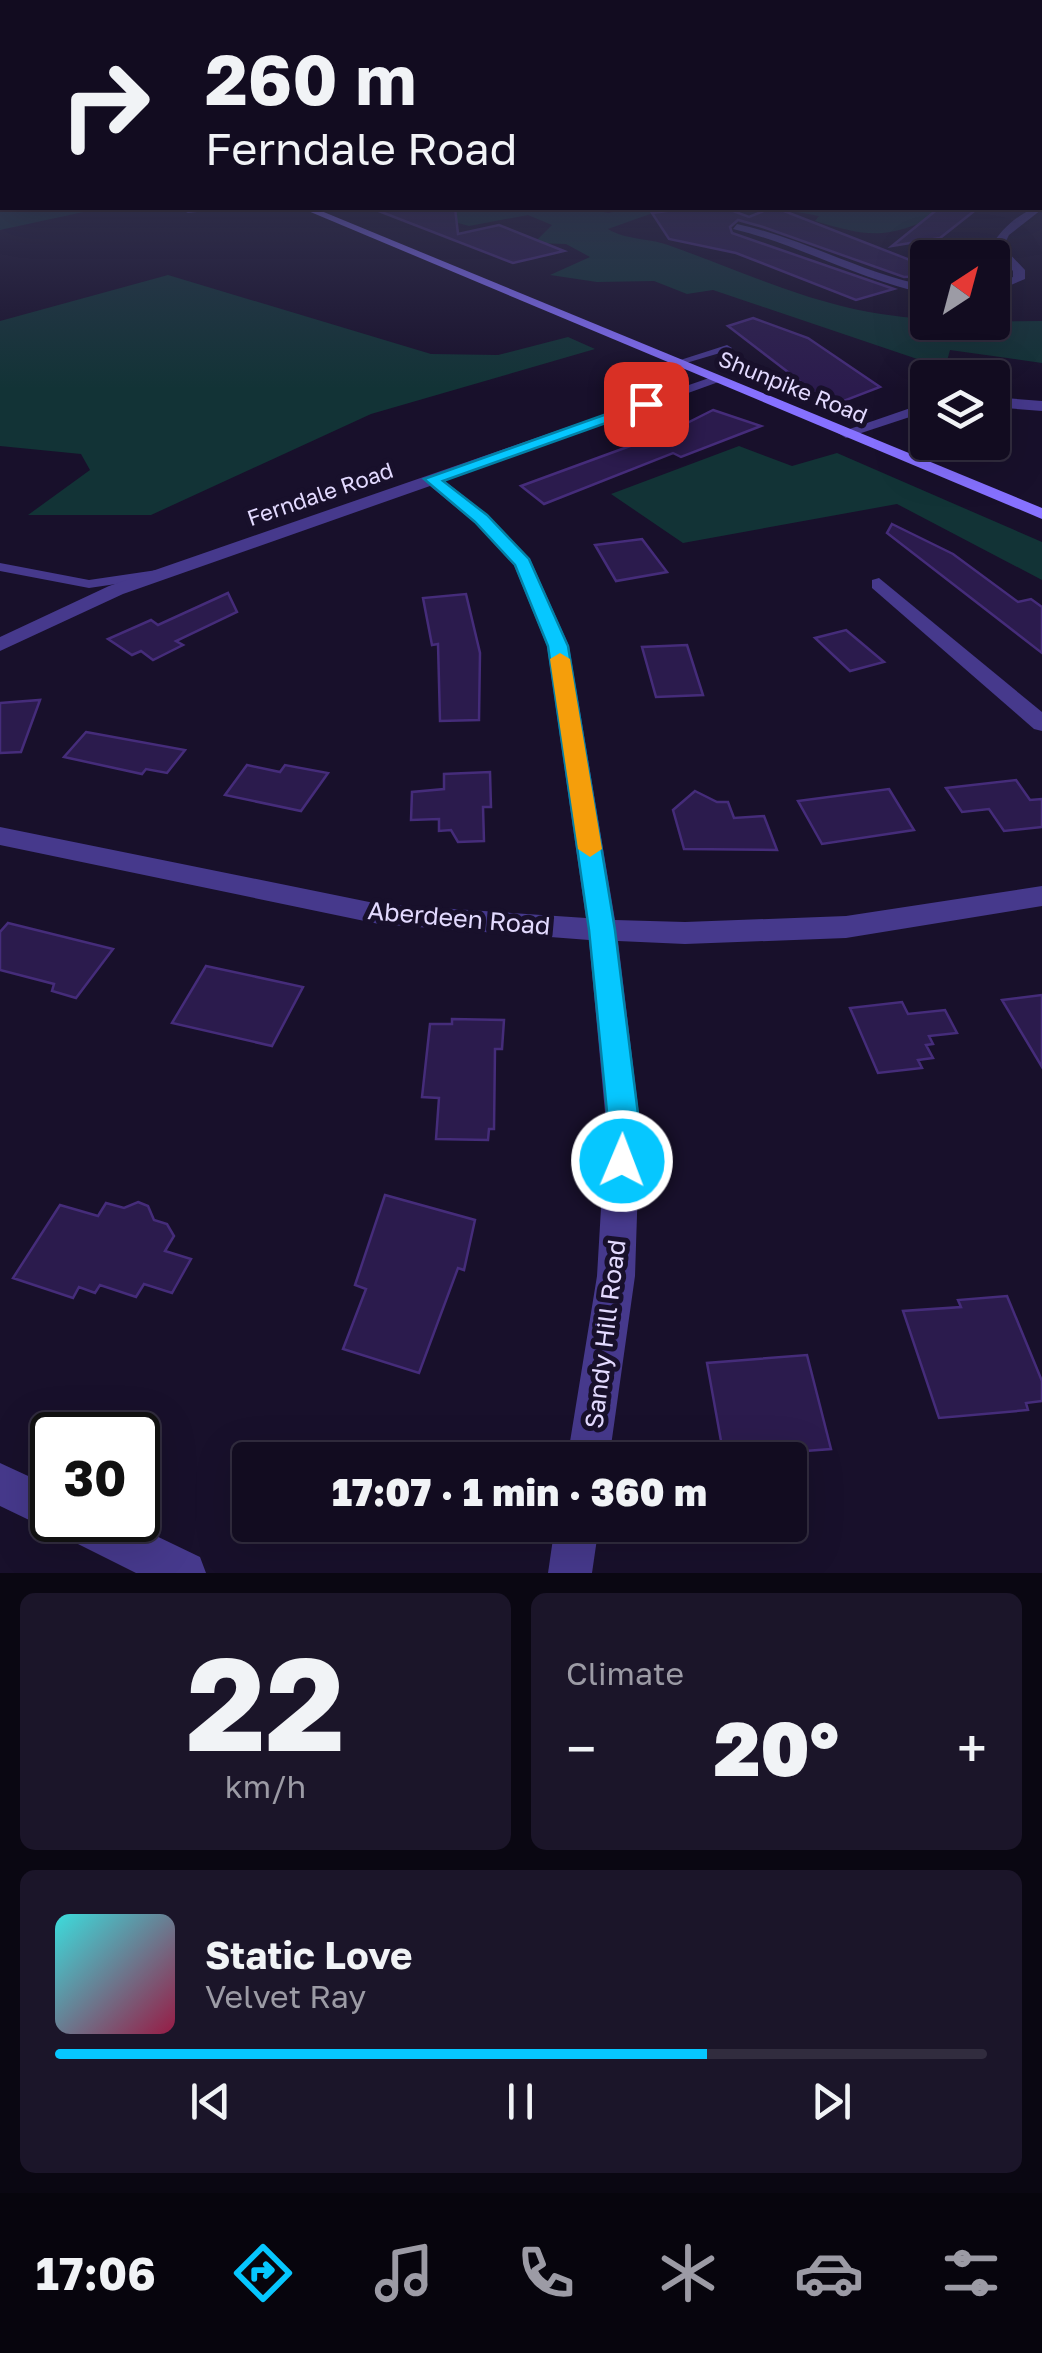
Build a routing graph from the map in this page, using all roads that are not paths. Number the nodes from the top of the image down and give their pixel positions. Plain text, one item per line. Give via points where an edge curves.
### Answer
1 (386, 241) edge
2 (788, 241) edge
3 (1010, 263) edge
4 (1010, 285) edge
5 (910, 286) edge
6 (727, 348) dead end
7 (676, 362) junction
8 (718, 380) junction
9 (1010, 403) edge
10 (1042, 406) edge
11 (910, 412) edge
12 (846, 433) junction
13 (432, 479) junction
14 (1042, 514) edge
15 (0, 567) edge
16 (164, 573) junction
17 (879, 584) dead end
18 (0, 645) edge
19 (1042, 724) edge
20 (0, 836) edge
21 (1042, 896) edge
22 (602, 930) junction
23 (591, 1442) edge
24 (0, 1484) edge
25 (30, 1498) edge
26 (120, 1542) edge
27 (575, 1542) edge
28 (184, 1573) edge
29 (570, 1573) edge

1 - 7 main road, Shunpike Road
2 - 5 street
3 - 4 street via 1021,276
6 - 7 lane
7 - 8 main road, Shunpike Road
8 - 12 main road, Shunpike Road
8 - 13 street, Ferndale Road
9 - 10 street
11 - 12 street
12 - 14 main road, Shunpike Road
13 - 16 street, Ferndale Road
13 - 22 street, Sandy Hill Road via 523,563 543,602 558,646
15 - 16 lane via 90,584
16 - 18 street, Ferndale Road
17 - 19 street
20 - 22 street, Aberdeen Road via 380,914
21 - 22 street, Aberdeen Road via 846,927
22 - 23 street, Sandy Hill Road via 623,1122 616,1276
24 - 25 street
26 - 28 street
27 - 29 street

